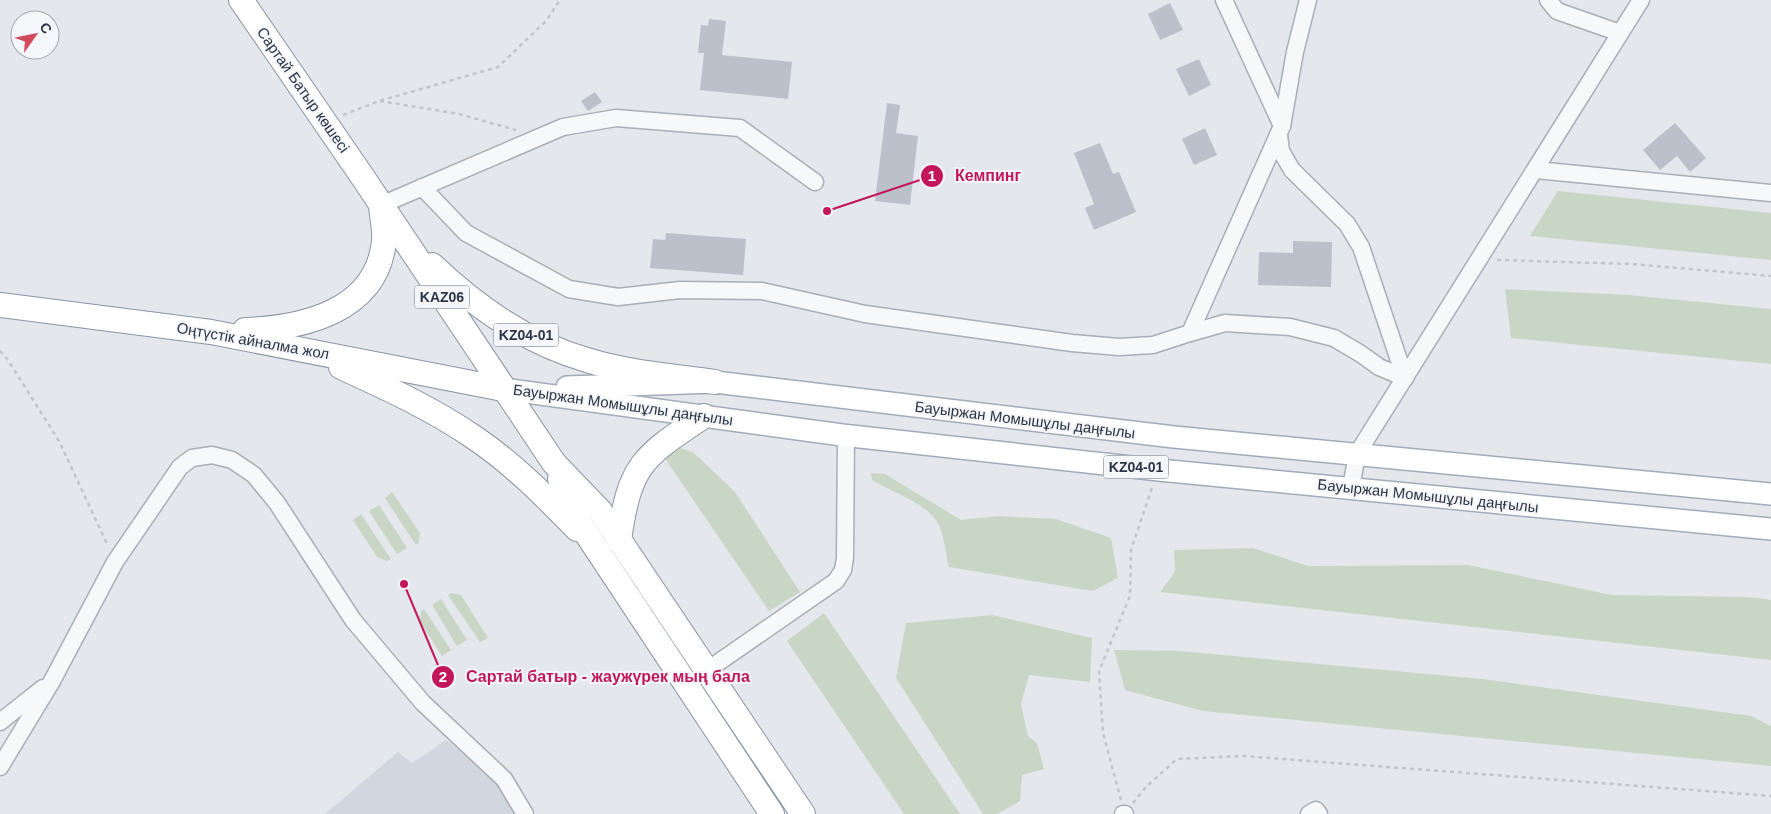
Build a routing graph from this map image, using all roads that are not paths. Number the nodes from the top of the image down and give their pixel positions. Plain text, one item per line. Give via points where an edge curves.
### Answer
1 (241, 0) edge
2 (1224, 0) edge
3 (1308, 0) edge
4 (1548, 0) edge
5 (1641, 0) edge
6 (1620, 33) junction
7 (1281, 130) junction
8 (1536, 170) junction
9 (815, 182) dead end
10 (422, 187) junction
11 (1771, 193) edge
12 (381, 205) junction
13 (0, 305) edge
14 (211, 332) junction
15 (1190, 333) junction
16 (302, 350) junction
17 (1405, 378) junction
18 (715, 382) junction
19 (503, 389) junction
20 (704, 416) junction
21 (846, 436) junction
22 (1356, 454) junction
23 (554, 463) junction
24 (1351, 488) junction
25 (1771, 494) edge
26 (1771, 529) edge
27 (619, 540) junction
28 (597, 550) junction
29 (706, 671) junction
30 (52, 681) junction
31 (0, 722) edge
32 (0, 766) edge
33 (525, 814) edge
34 (772, 814) edge
35 (803, 814) edge
36 (1309, 814) edge
37 (1319, 814) edge

1 - 12 highway, Сартай Батыр көшесі / KАZ06
2 - 7 street
3 - 7 street
4 - 6 street via 1558,11
5 - 6 street
6 - 8 street
7 - 15 street
7 - 17 street via 1281,151 1292,170 1346,224 1361,247
8 - 11 street
8 - 17 street
9 - 10 street via 740,128 616,118 562,127
10 - 12 street
10 - 15 street via 466,232 569,289 618,297 680,290 762,291 865,314 1110,346 1153,345
12 - 14 highway via 384,241 378,264 368,286 351,303 296,326
12 - 18 highway, KZ04-01 via 426,259 458,290 532,339 588,361
12 - 19 highway, KАZ06
13 - 14 highway, Оңтүстік айналма жол
14 - 16 highway, Оңтүстік айналма жол
15 - 17 street via 1225,323 1290,327 1334,338 1379,368
16 - 19 highway, Оңтүстік айналма жол
16 - 28 highway via 398,393 475,438 518,472
17 - 22 street
18 - 19 main road, Бауыржан Момышұлы даңғылы / KZ04-01
18 - 22 main road, Бауыржан Момышұлы даңғылы / KZ04-01 via 1165,436
19 - 20 main road, Бауыржан Момышұлы даңғылы / KZ04-01
19 - 23 highway, KАZ06
20 - 21 main road, Бауыржан Момышұлы даңғылы / KZ04-01
20 - 27 highway via 645,459 628,492
21 - 24 main road, Бауыржан Момышұлы даңғылы / KZ04-01
21 - 29 street via 843,570 836,581
22 - 24 street
22 - 25 main road, Бауыржан Момышұлы даңғылы / KZ04-01
23 - 27 highway, KАZ06 via 600,511
23 - 28 highway, KАZ06 via 580,524
24 - 26 main road, Бауыржан Момышұлы даңғылы / KZ04-01
27 - 29 highway, KАZ06
28 - 34 highway, KАZ06
29 - 35 highway, KАZ06
30 - 31 street
30 - 32 street
30 - 33 street via 116,562 180,467 192,458 212,455 232,460 254,475 277,503 353,620 423,703 504,779
36 - 37 street via 1316,810

